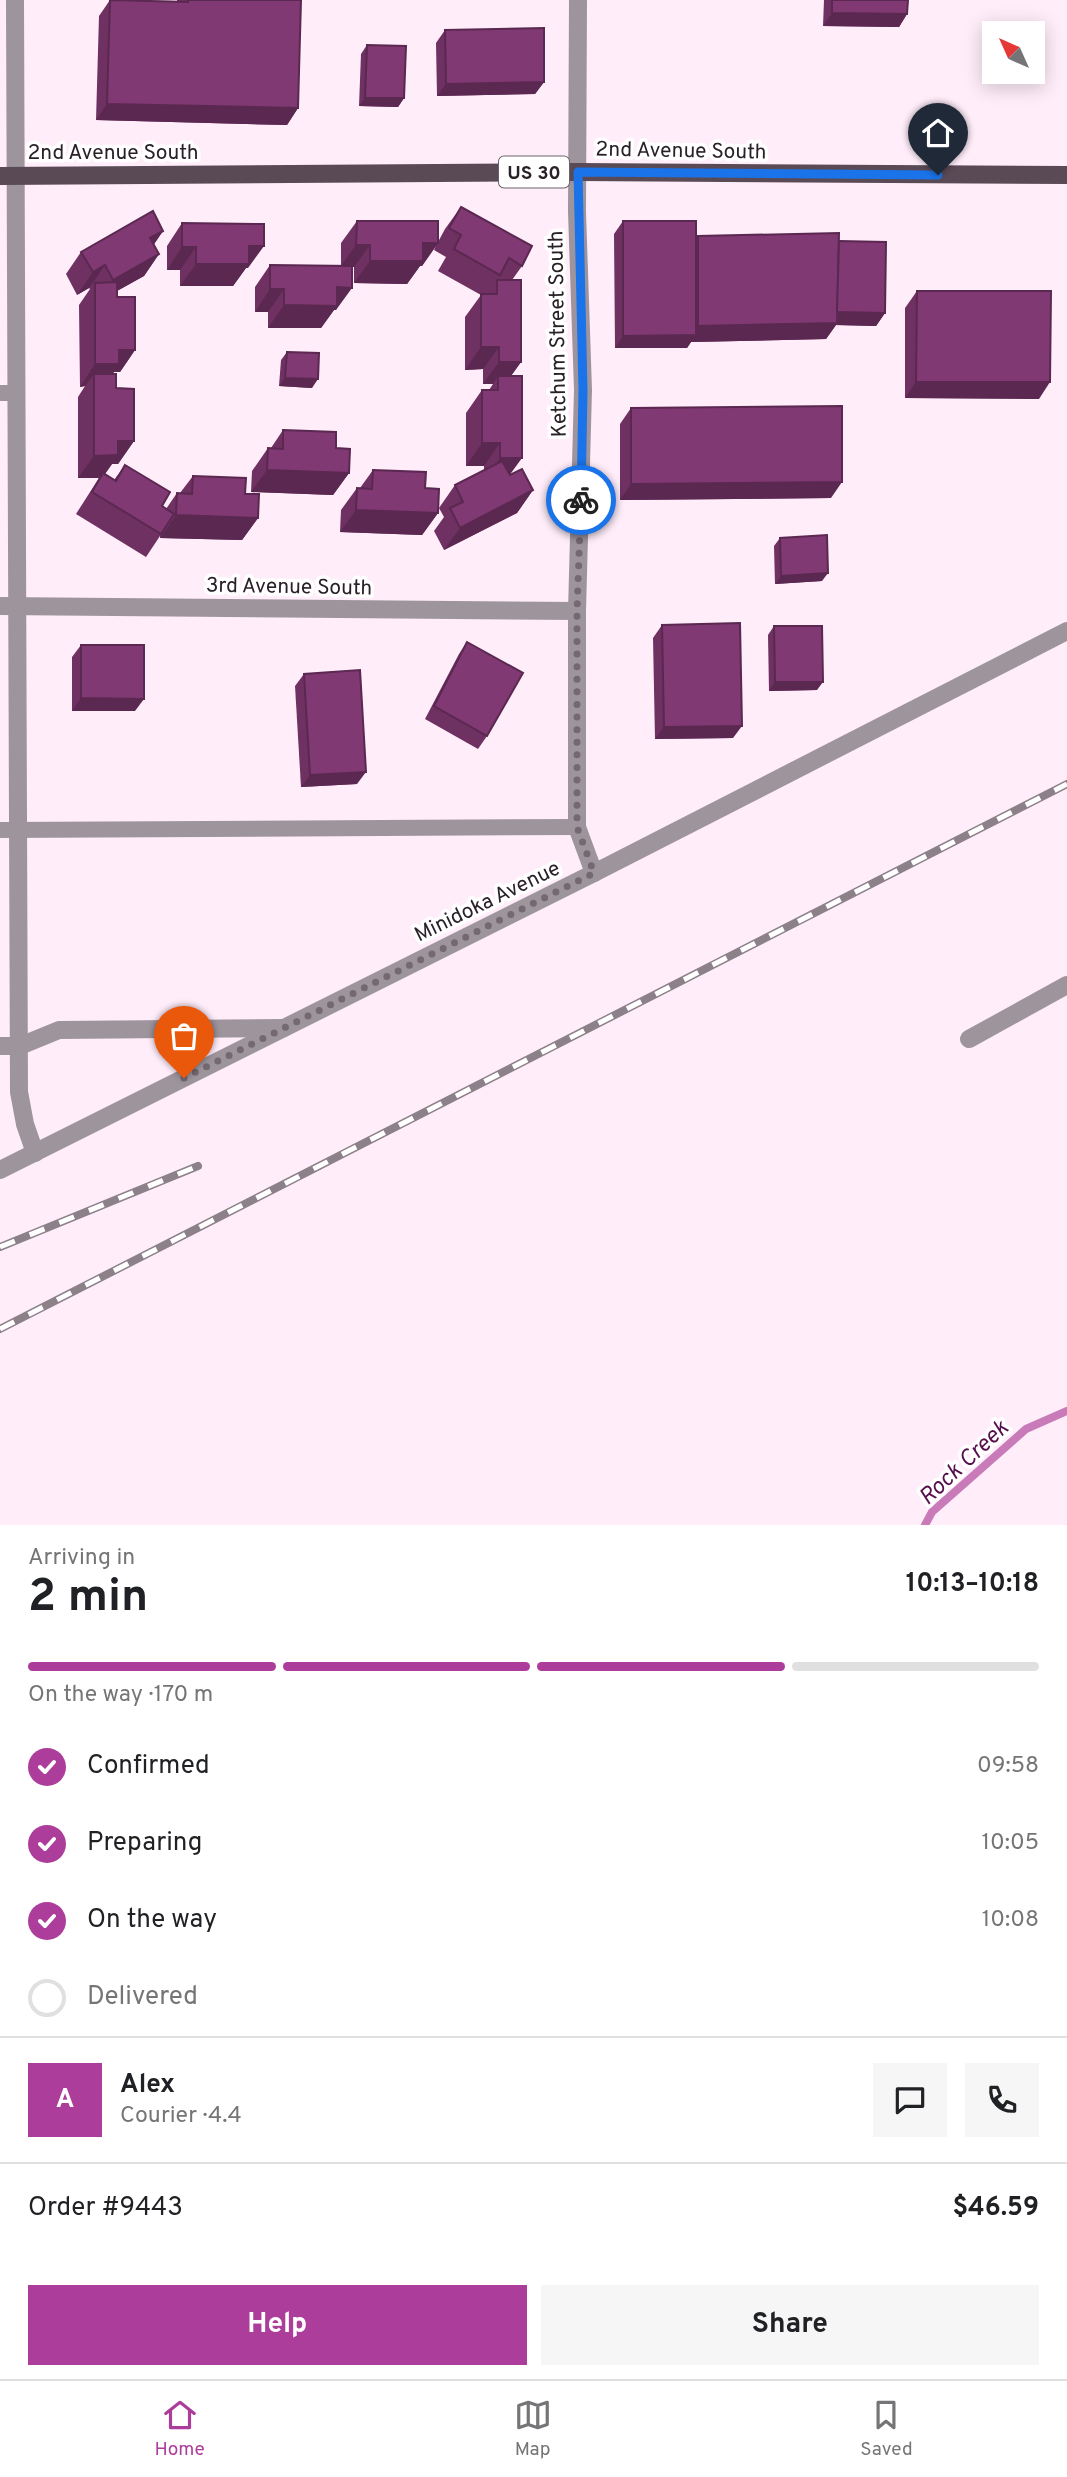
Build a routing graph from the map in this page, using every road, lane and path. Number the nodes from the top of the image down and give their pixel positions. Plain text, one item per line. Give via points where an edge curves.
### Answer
1 (15, 0) edge
2 (578, 0) edge
3 (578, 172) junction
4 (1067, 175) edge
5 (8, 176) edge
6 (8, 393) edge
7 (9, 606) edge
8 (577, 611) junction
9 (1067, 631) edge
10 (577, 827) junction
11 (0, 830) edge
12 (19, 830) junction
13 (594, 873) junction
14 (1067, 985) edge
15 (284, 1028) junction
16 (969, 1039) dead end
17 (0, 1046) edge
18 (20, 1046) junction
19 (35, 1153) junction
20 (0, 1170) edge

1 - 5 street
2 - 3 street, Ketchum Street South
3 - 4 main road, 2nd Avenue South / US 30
3 - 5 main road, 2nd Avenue South / US 30
3 - 8 street, Ketchum Street South via 583,390
5 - 6 street
6 - 7 street
7 - 8 street, 3rd Avenue South
7 - 12 street
8 - 10 street, Ketchum Street South
9 - 13 street, Minidoka Avenue
10 - 12 lane
10 - 13 street, Ketchum Street South
11 - 12 lane
12 - 18 street
13 - 15 street, Minidoka Avenue
14 - 16 street
15 - 18 street via 59,1030
15 - 19 street, Minidoka Avenue
17 - 18 street
18 - 19 street via 19,1092
19 - 20 street, Minidoka Avenue

